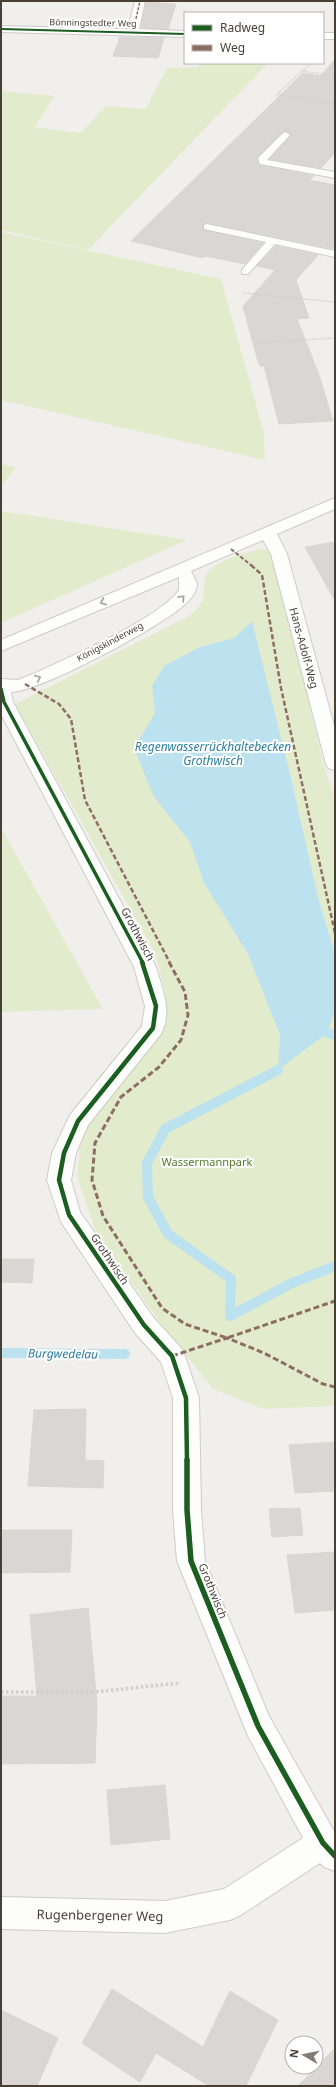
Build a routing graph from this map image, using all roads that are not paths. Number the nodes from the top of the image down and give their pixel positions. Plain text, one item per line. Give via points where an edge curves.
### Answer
1 (140, 1) edge
2 (1, 29) edge
3 (133, 32) junction
4 (184, 34) edge
5 (324, 36) edge
6 (335, 36) edge
7 (286, 135) dead end
8 (335, 175) edge
9 (207, 227) dead end
10 (273, 241) junction
11 (335, 254) edge
12 (245, 272) dead end
13 (335, 503) edge
14 (268, 533) junction
15 (181, 569) junction
16 (1, 646) edge
17 (1, 685) edge
18 (1, 689) edge
19 (335, 764) edge
20 (329, 1850) edge
21 (1, 1913) edge

1 - 3 street
2 - 3 street, Bönningstedter Weg
3 - 4 street, Bönningstedter Weg
5 - 6 street
7 - 8 lane via 262,159 263,162
9 - 10 lane
10 - 11 lane
10 - 12 lane
13 - 14 street
14 - 15 street
14 - 19 street, Hans-Adolf-Weg via 279,554
15 -> 16 street
17 -> 15 street, Königskinderweg via 16,686 48,673 116,640 169,608 180,600 189,585
18 - 20 street, Grothwisch via 4,702 145,967 156,1006 153,1028 78,1121 64,1153 59,1180 69,1215 144,1325 172,1356 186,1398 187,1510 191,1561 258,1726
20 - 21 street, Rugenbergener Weg via 230,1904 165,1917

